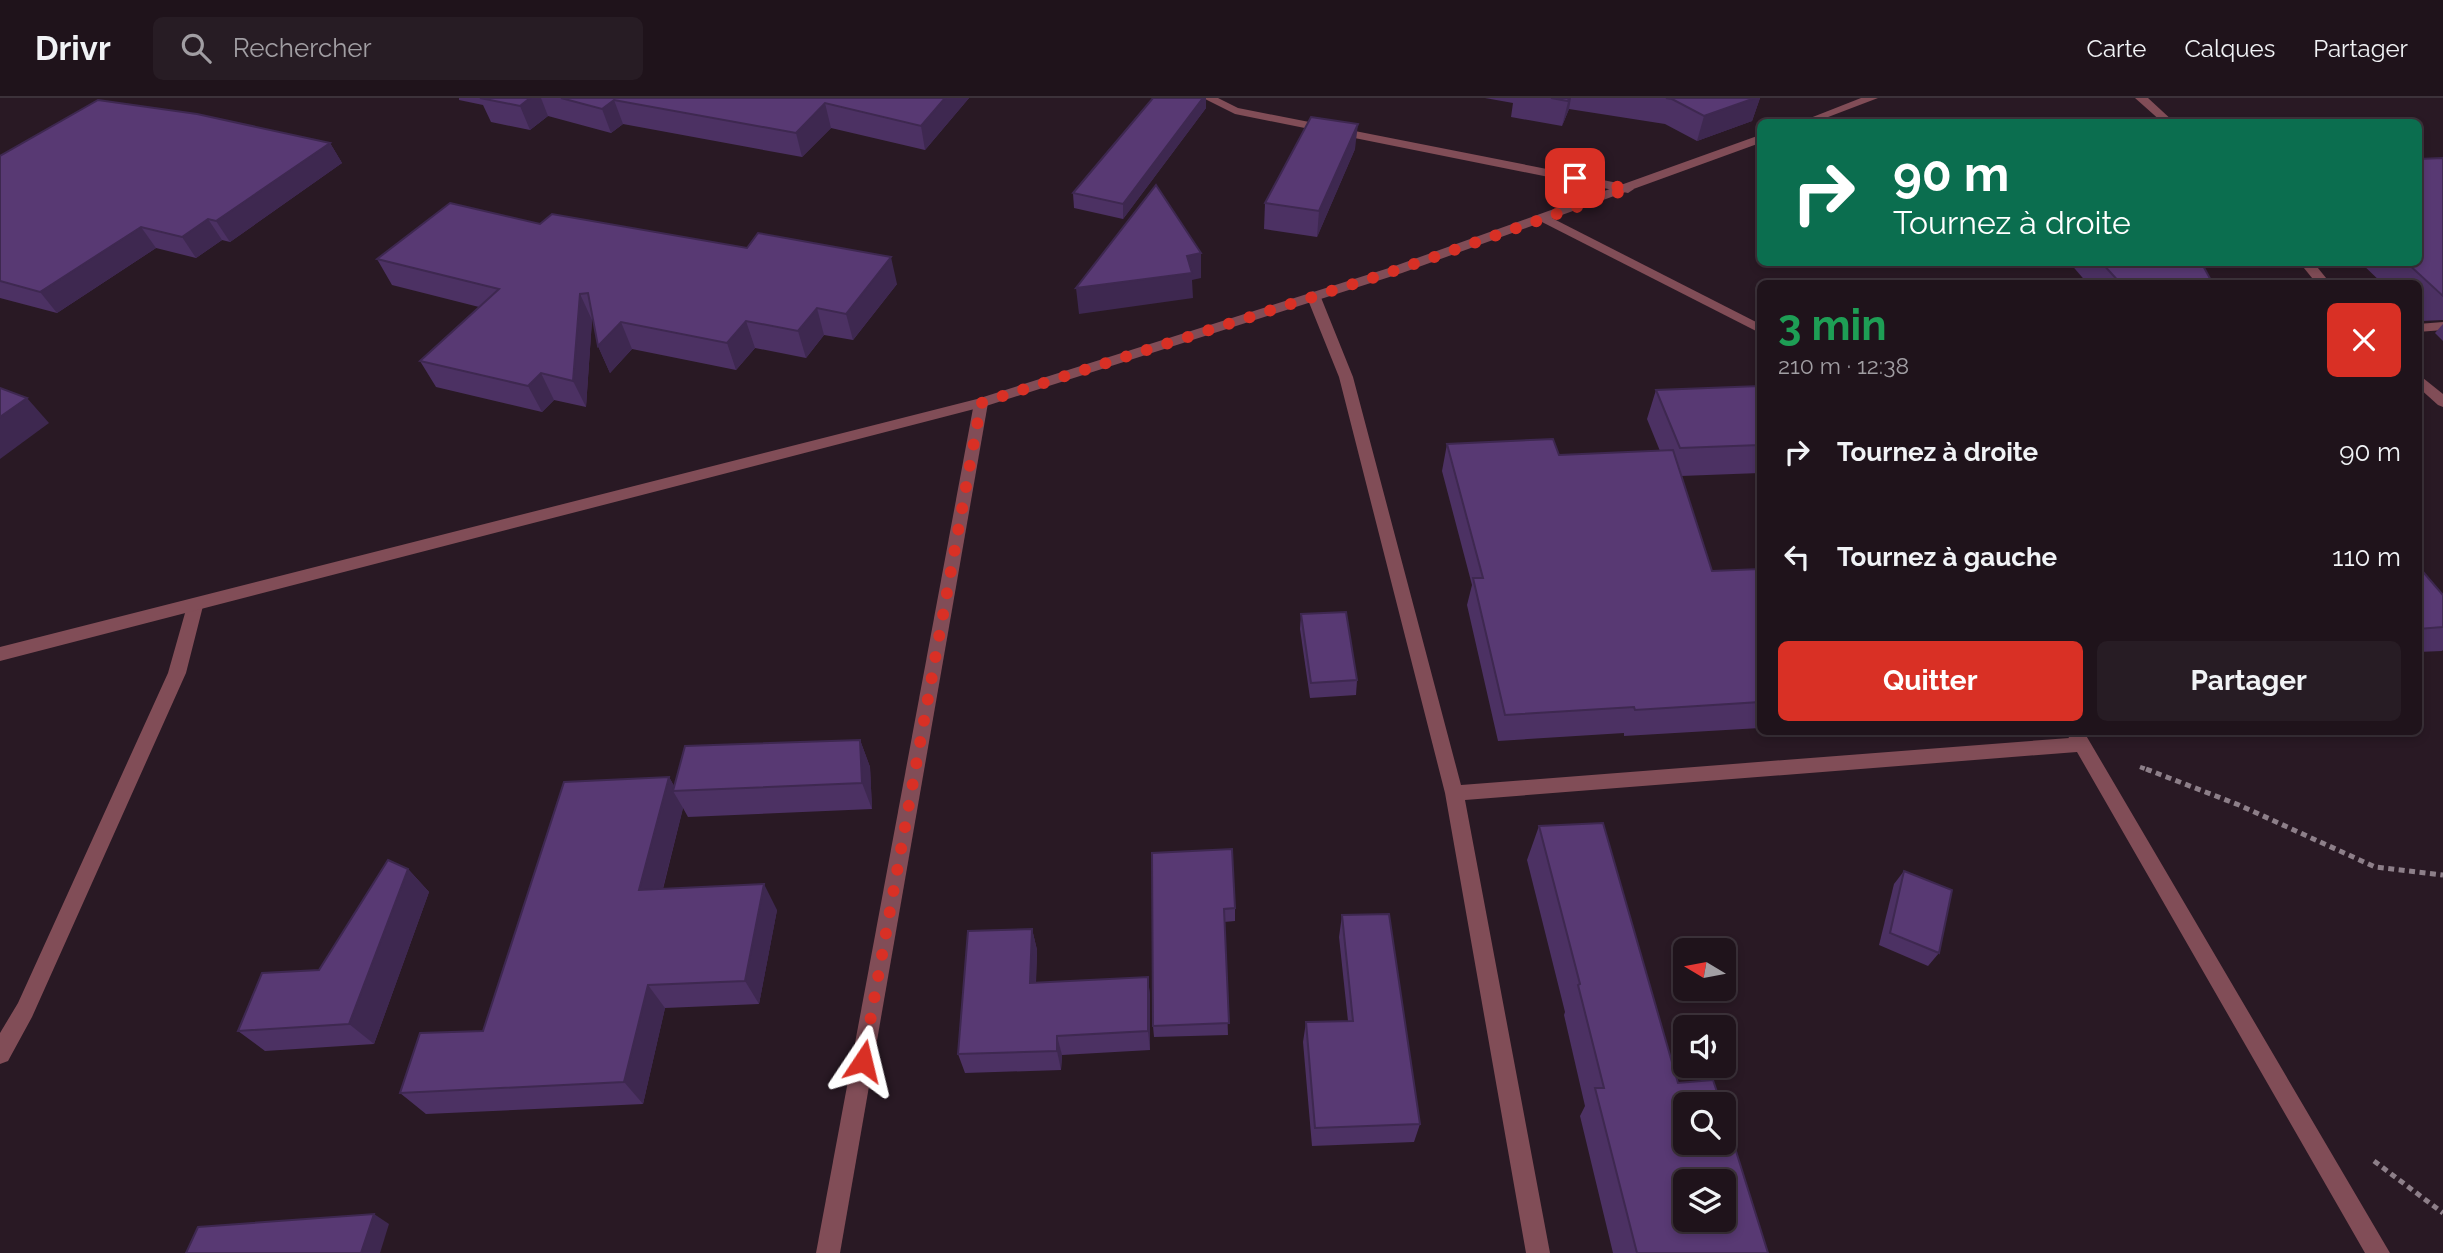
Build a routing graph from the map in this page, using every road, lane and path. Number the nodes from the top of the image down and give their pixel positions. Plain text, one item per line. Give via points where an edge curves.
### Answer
1 (1209, 98) edge
2 (1872, 98) edge
3 (2141, 98) edge
4 (1814, 119) edge
5 (2165, 119) edge
6 (1757, 140) edge
7 (1628, 189) junction
8 (1544, 218) junction
9 (2309, 266) edge
10 (2321, 280) edge
11 (1314, 295) junction
12 (2443, 326) edge
13 (1757, 327) edge
14 (2422, 328) edge
15 (2422, 382) edge
16 (2443, 402) edge
17 (981, 403) junction
18 (195, 606) junction
19 (0, 654) edge
20 (2078, 738) edge
21 (1454, 793) junction
22 (2443, 874) edge
23 (0, 1054) edge
24 (828, 1253) edge
25 (1538, 1253) edge
26 (2378, 1253) edge

1 - 7 street via 1235,111
2 - 4 street
3 - 5 street
6 - 7 street
7 - 8 street
8 - 11 street
8 - 13 street
9 - 10 street
11 - 17 street
11 - 21 street via 1346,377
12 - 14 street
15 - 16 street
17 - 18 street
17 - 24 street
18 - 19 street
18 - 23 street via 177,673 25,1010
20 - 21 street
20 - 22 path via 2375,867
20 - 26 street
21 - 25 street

